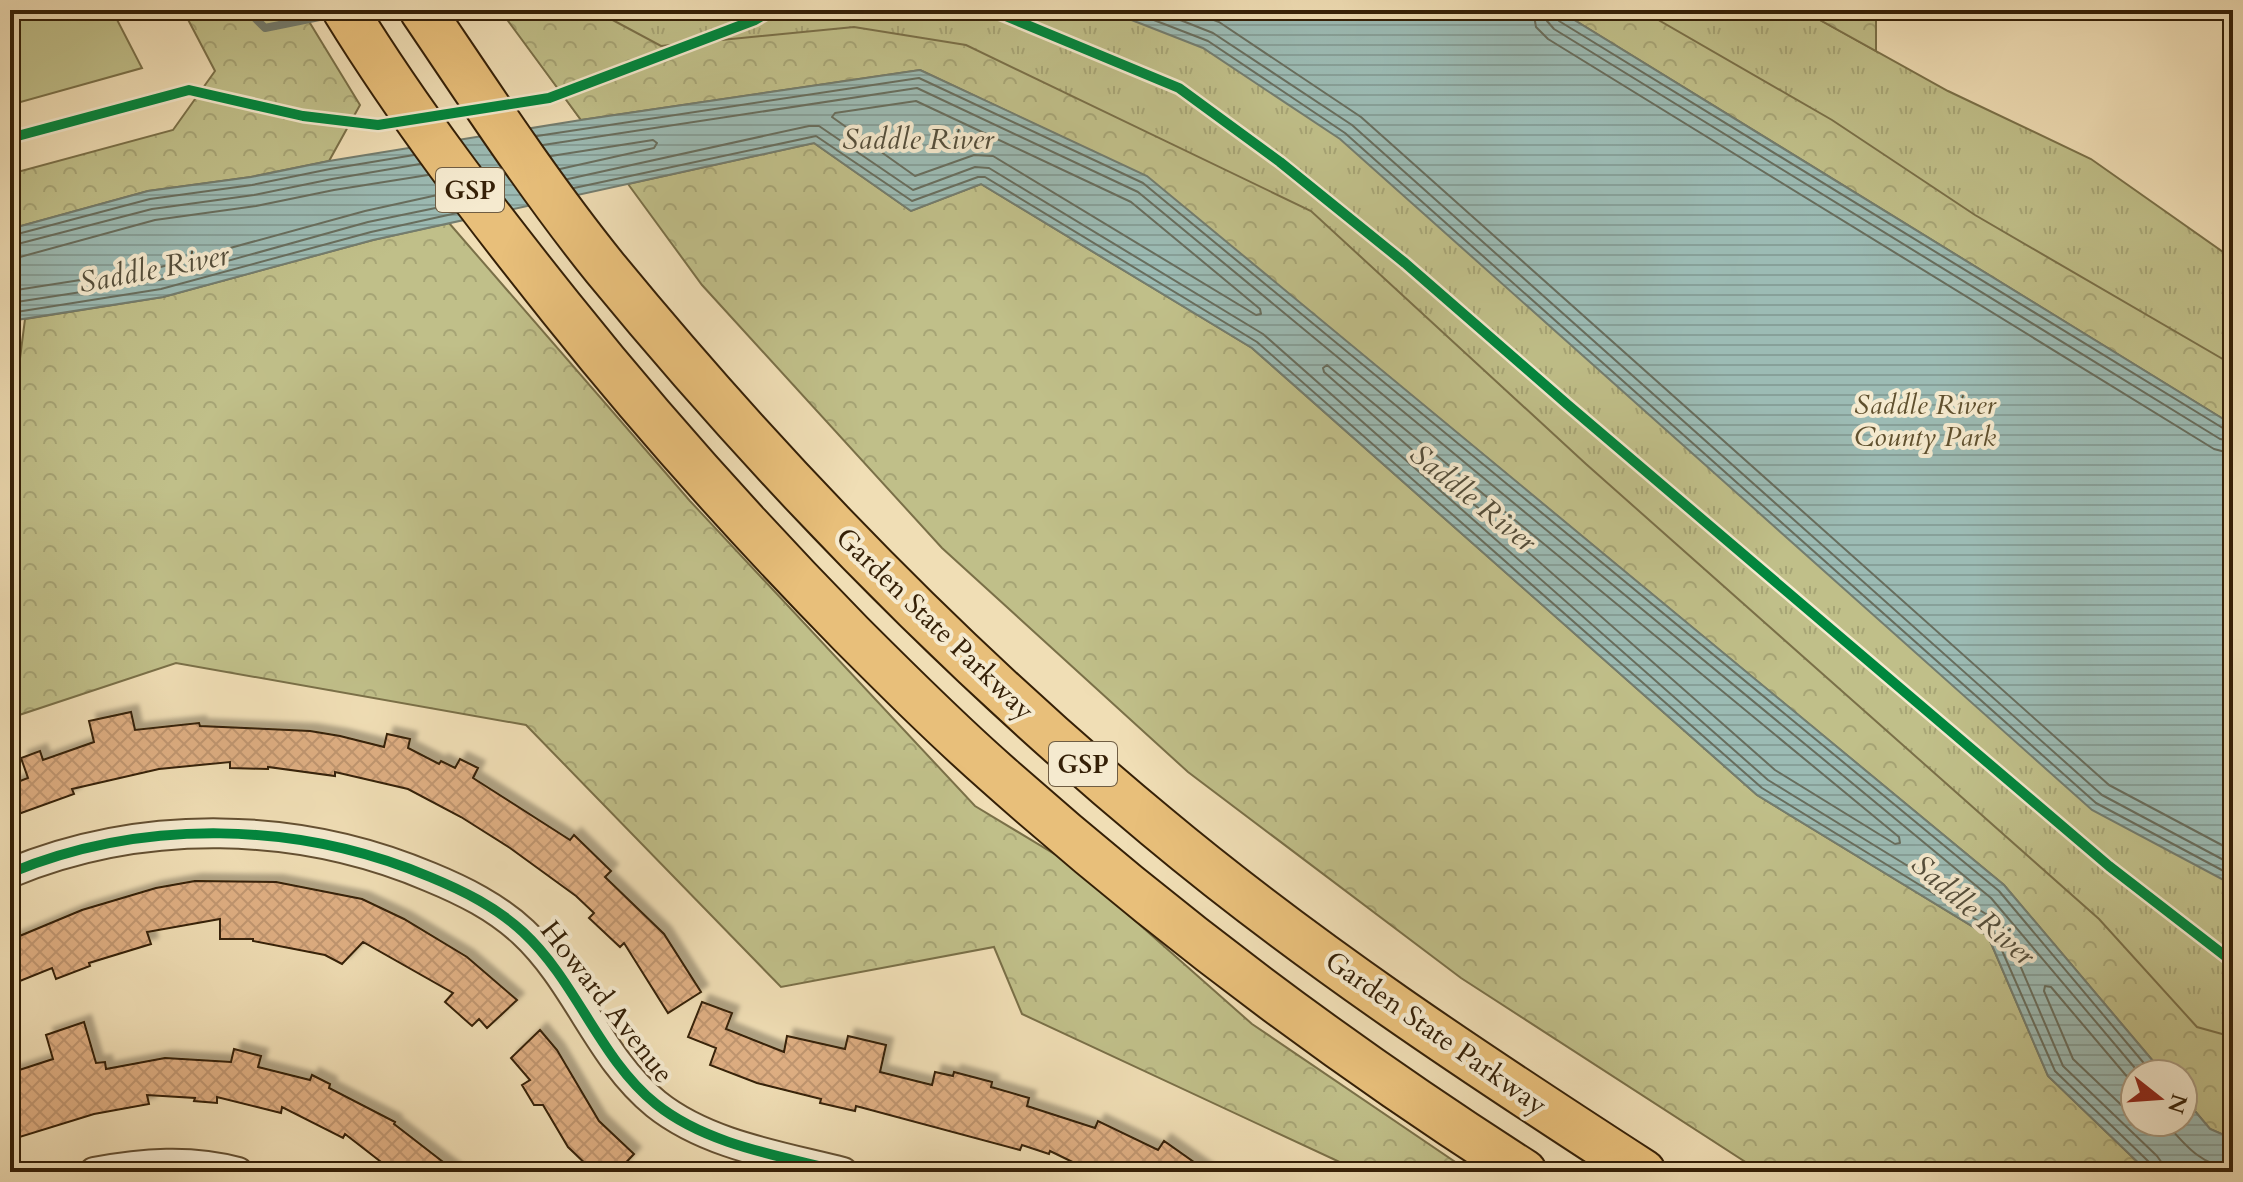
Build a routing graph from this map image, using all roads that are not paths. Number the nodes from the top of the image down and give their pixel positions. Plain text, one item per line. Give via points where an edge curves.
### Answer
1 (345, 10) edge
2 (422, 10) edge
3 (10, 873) edge
4 (94, 1172) edge
5 (238, 1172) edge
6 (843, 1172) edge
7 (1524, 1172) edge
8 (1643, 1172) edge

1 - 7 highway, GSP via 409,105 604,361 696,470 894,677 1108,870 1332,1044
2 - 8 highway, Garden State Parkway / GSP via 603,265 749,434 946,638 1048,734 1270,917 1501,1080
3 - 6 street, Howard Avenue via 88,848 213,833 338,846 403,865 493,908 524,933 550,961 629,1079 657,1104 718,1139
4 - 5 street via 137,1164 186,1164

